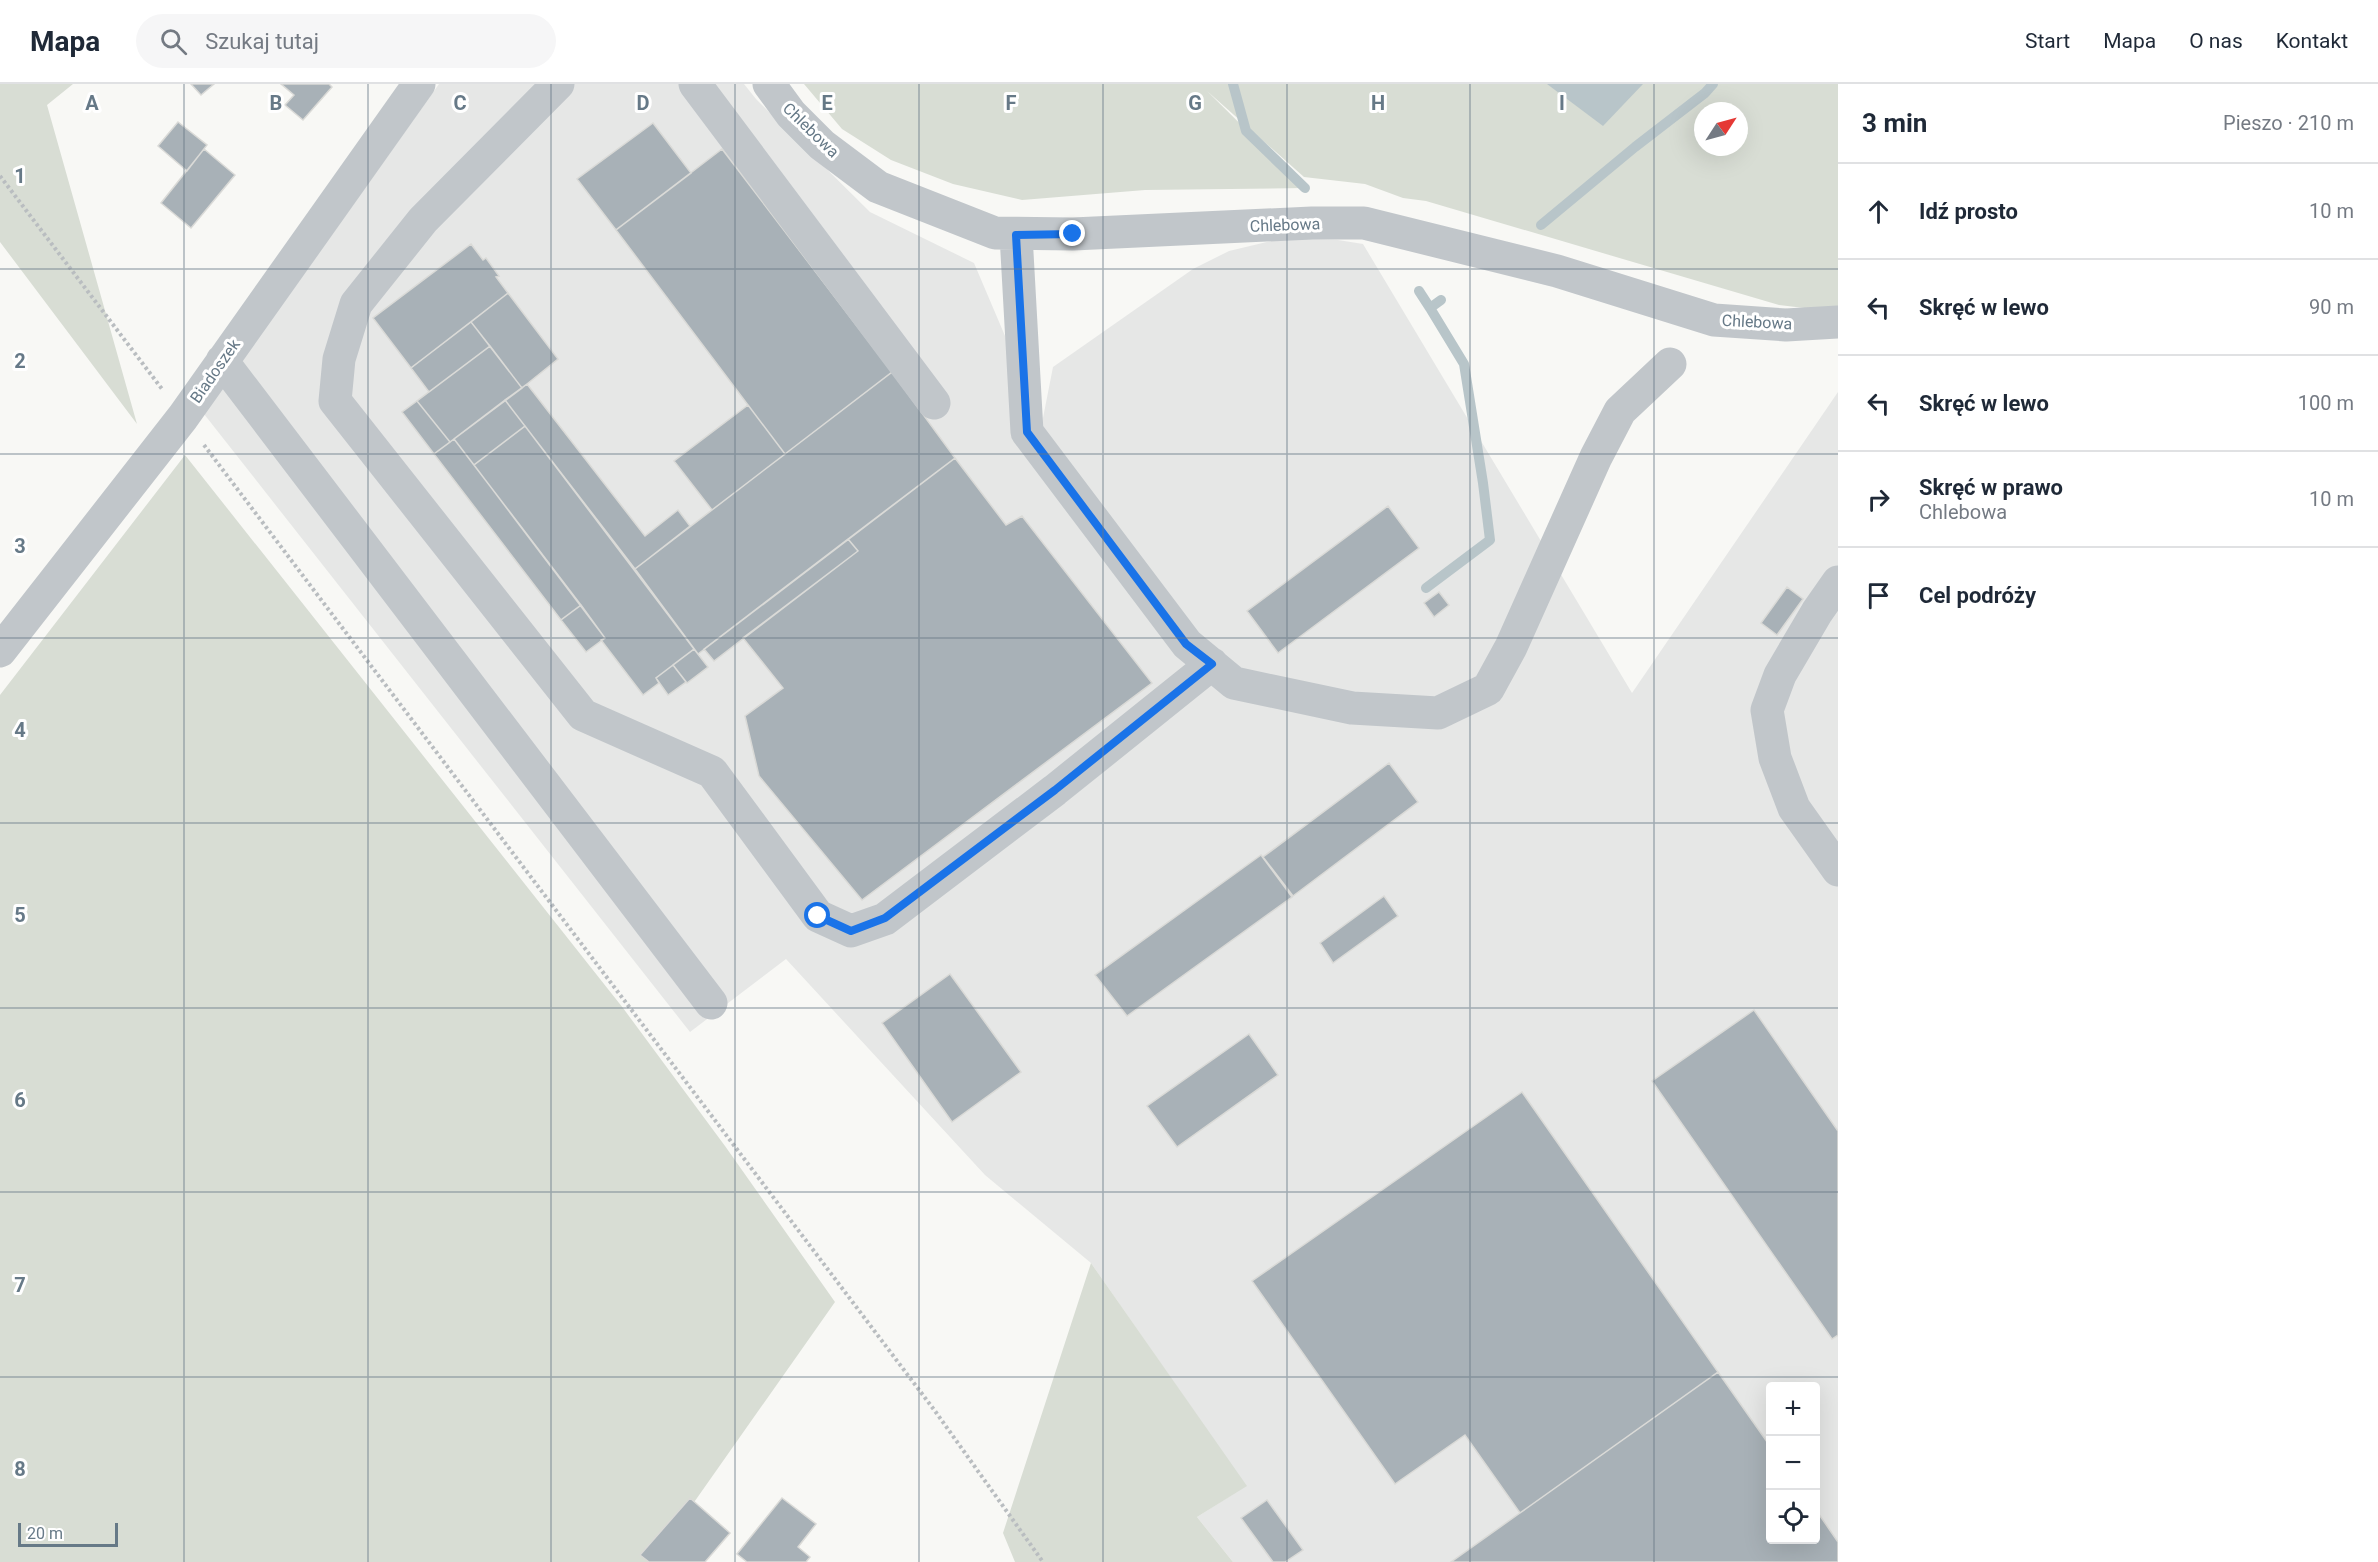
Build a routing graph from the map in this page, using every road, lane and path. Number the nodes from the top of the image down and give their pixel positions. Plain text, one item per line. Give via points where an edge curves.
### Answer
1 (419, 84) edge
2 (558, 84) edge
3 (694, 84) edge
4 (769, 84) edge
5 (0, 176) edge
6 (1016, 235) junction
7 (1838, 322) edge
8 (222, 361) junction
9 (1670, 364) dead end
10 (934, 403) dead end
11 (183, 417) junction
12 (1838, 582) edge
13 (0, 651) edge
14 (1212, 664) junction
15 (1838, 870) edge
16 (711, 1003) dead end
17 (1043, 1562) edge

1 - 8 street, Biadoszek
2 - 14 street via 423,220 356,304 339,360 335,400 583,715 712,772 818,916 851,931 885,918 1055,790
3 - 10 street
4 - 6 street, Chlebowa via 791,114 822,145 878,187 995,233
5 - 11 path
6 - 7 street, Chlebowa via 1364,223 1557,271 1714,320 1786,325
6 - 14 street via 1027,432 1186,644
8 - 11 street, Biadoszek
8 - 16 street
9 - 14 street via 1620,411 1488,689 1438,713 1352,708 1234,683
11 - 13 street, Biadoszek
11 - 17 path via 942,1420
12 - 15 street via 1780,675 1767,710 1775,758 1794,808

